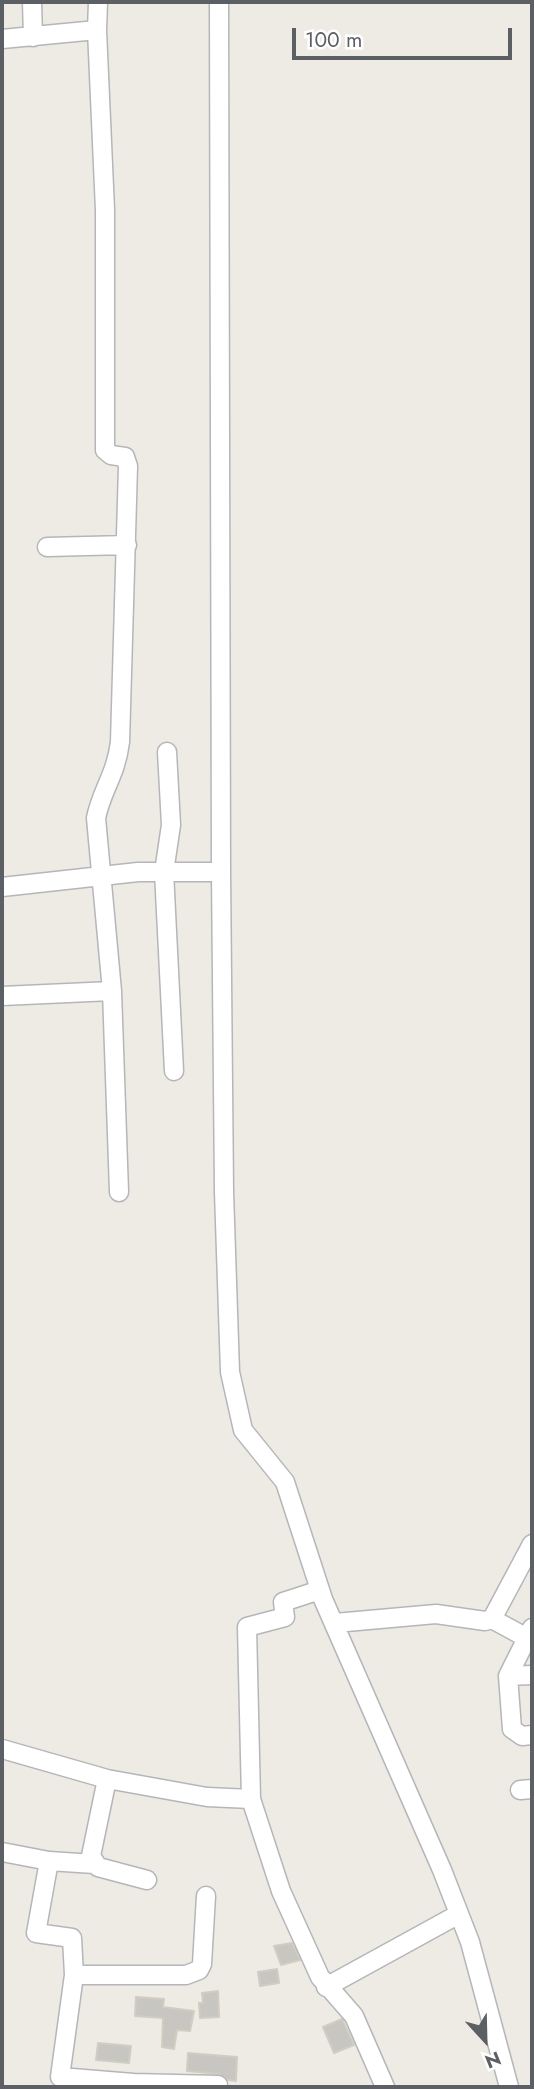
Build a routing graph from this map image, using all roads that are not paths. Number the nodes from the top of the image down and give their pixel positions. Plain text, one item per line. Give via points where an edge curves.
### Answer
1 (32, 2) edge
2 (98, 2) edge
3 (219, 2) edge
4 (97, 30) junction
5 (33, 37) junction
6 (2, 39) edge
7 (127, 545) junction
8 (47, 547) dead end
9 (167, 752) dead end
10 (164, 872) junction
11 (221, 872) junction
12 (99, 875) junction
13 (2, 887) edge
14 (112, 991) junction
15 (2, 996) edge
16 (174, 1071) dead end
17 (119, 1192) dead end
18 (532, 1546) edge
19 (320, 1591) junction
20 (492, 1619) junction
21 (335, 1623) junction
22 (530, 1633) edge
23 (508, 1675) junction
24 (532, 1675) edge
25 (532, 1735) edge
26 (2, 1749) edge
27 (107, 1779) junction
28 (251, 1799) junction
29 (2, 1852) edge
30 (49, 1861) junction
31 (94, 1864) junction
32 (146, 1880) dead end
33 (206, 1896) dead end
34 (459, 1914) junction
35 (74, 1975) junction
36 (326, 1987) junction
37 (132, 2085) edge
38 (218, 2085) dead end
39 (385, 2087) edge
40 (509, 2087) edge

1 - 5 street
2 - 4 street
3 - 11 street
4 - 5 street
4 - 7 street via 105,196 105,445 108,454 127,460
5 - 6 street
7 - 8 street
7 - 12 street via 120,743 113,777 96,818
9 - 10 street via 171,825
10 - 11 street
10 - 12 street
10 - 16 street
11 - 19 street via 230,1372 243,1430 285,1482
12 - 13 street
12 - 14 street
14 - 15 street
14 - 17 street
18 - 20 street
19 - 21 street
19 - 28 street via 283,1602 285,1616 247,1627
20 - 21 street via 427,1614
20 - 22 street
21 - 34 street
22 - 23 street
23 - 24 street
23 - 25 street via 512,1729 522,1736
26 - 27 street
27 - 28 street via 207,1797
27 - 31 street via 91,1851
28 - 36 street via 281,1891
29 - 30 street
30 - 31 street
30 - 35 street via 36,1933 72,1938
31 - 32 street
33 - 35 street via 199,1970 186,1975
34 - 36 street
34 - 40 street
35 - 37 street via 60,2077
36 - 39 street via 354,2015
37 - 38 street

